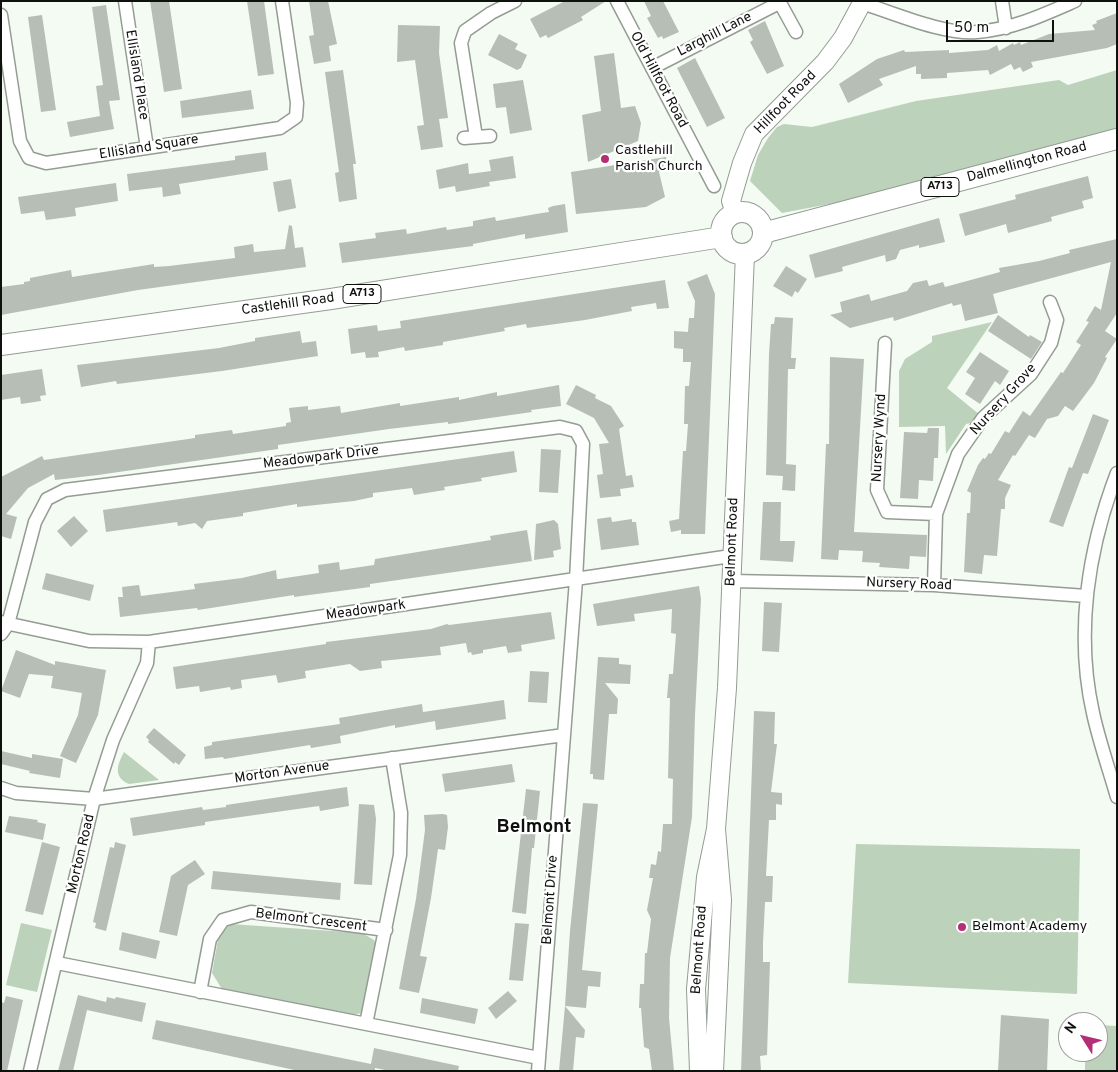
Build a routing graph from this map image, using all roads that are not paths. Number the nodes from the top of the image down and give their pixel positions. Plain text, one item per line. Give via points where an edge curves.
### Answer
1 (125, 1) edge
2 (282, 1) edge
3 (515, 1) edge
4 (617, 1) edge
5 (1002, 1) edge
6 (1076, 1) edge
7 (779, 2) edge
8 (862, 2) edge
9 (1, 15) edge
10 (1006, 28) junction
11 (796, 32) dead end
12 (652, 68) junction
13 (490, 136) dead end
14 (1117, 139) edge
15 (147, 148) junction
16 (714, 186) dead end
17 (735, 213) junction
18 (763, 233) junction
19 (722, 237) junction
20 (745, 254) junction
21 (1050, 302) dead end
22 (885, 342) dead end
23 (1, 345) edge
24 (1117, 474) edge
25 (936, 514) junction
26 (731, 556) junction
27 (576, 580) junction
28 (731, 581) junction
29 (934, 585) junction
30 (1086, 596) junction
31 (3, 627) edge
32 (149, 642) junction
33 (564, 735) junction
34 (392, 758) junction
35 (1, 788) edge
36 (1117, 797) edge
37 (94, 799) junction
38 (716, 830) junction
39 (386, 930) junction
40 (57, 963) junction
41 (200, 992) junction
42 (366, 1024) junction
43 (538, 1064) edge
44 (30, 1071) edge
45 (700, 1071) edge
46 (714, 1071) edge

1 - 15 street, Ellisland Place
2 - 15 street, Ellisland Square via 297,103 296,118 280,128
3 - 13 street via 466,31 461,43 470,138
4 - 12 street, Old Hillfoot Road
5 - 10 street
6 - 10 street via 1029,22
7 - 11 street, Larghill Lane
7 - 12 street, Larghill Lane
8 - 10 street via 935,26 975,32
8 - 17 street, Hillfoot Road via 826,62 754,134 731,201
9 - 15 street, Ellisland Square via 20,141 29,158 46,163
12 - 16 street, Old Hillfoot Road
14 - 18 main road, Dalmellington Road / A713
17 - 18 main road via 745,212 754,216
17 - 19 main road via 726,220
18 - 20 main road via 760,245
19 - 20 main road via 730,250
19 - 23 main road, Castlehill Road / A713 via 331,299
20 - 26 street, Belmont Road
21 - 25 street, Nursery Grove via 1057,320 1050,343 1031,374 983,418 958,454
22 - 25 street, Nursery Wynd via 877,490 887,512
24 - 30 street via 1098,528
25 - 29 street, Nursery Grove
26 - 27 street, Meadowpark
26 - 28 street, Belmont Road
27 - 31 street, Meadowpark Drive via 583,444 576,431 560,427 65,490 47,499 35,522
27 - 32 street, Meadowpark
27 - 33 street, Belmont Drive
28 - 29 street, Nursery Road
28 - 38 street, Belmont Road
29 - 30 street, Nursery Road
30 - 36 street via 1088,684
31 - 32 street, Meadowpark via 89,641
32 - 37 street, Morton Road via 147,663 113,740
33 - 34 street, Morton Avenue
33 - 43 street, Belmont Drive
34 - 37 street, Morton Avenue
34 - 39 street, Belmont Crescent via 401,814 400,855
35 - 37 street, Morton Avenue via 16,793
37 - 40 street, Morton Road
38 - 45 street, Belmont Road via 706,876 696,989
38 - 46 street, Belmont Road via 722,900
39 - 41 street, Belmont Crescent via 251,912 222,920 210,939
39 - 42 street, Belmont Crescent
40 - 41 street
40 - 44 street, Morton Road
41 - 42 street
42 - 43 street

